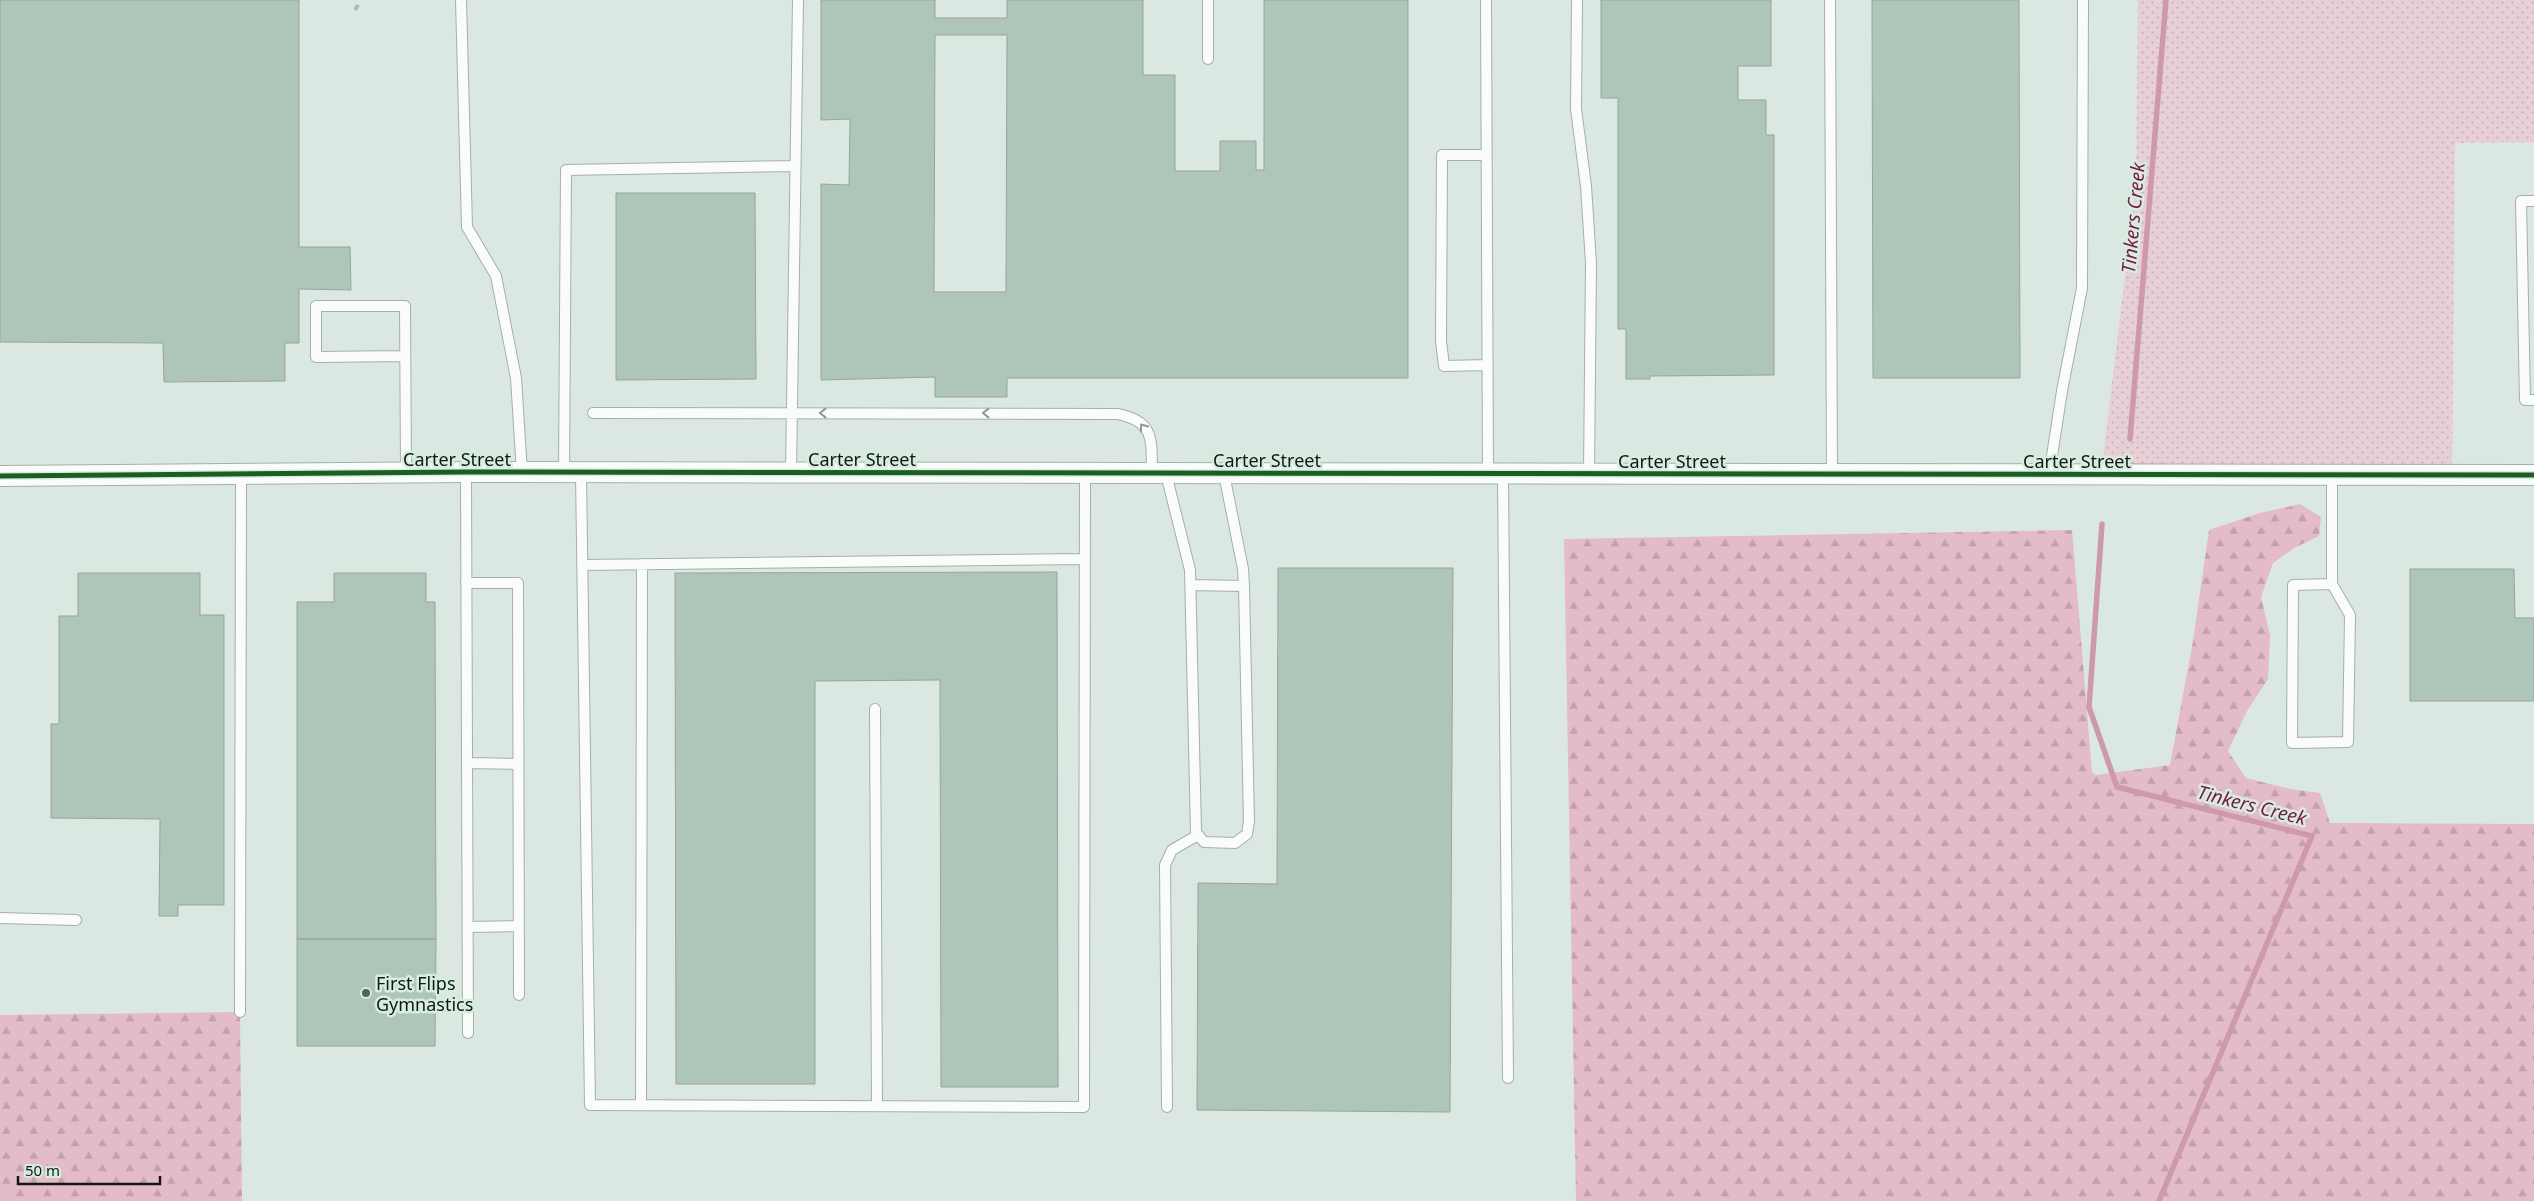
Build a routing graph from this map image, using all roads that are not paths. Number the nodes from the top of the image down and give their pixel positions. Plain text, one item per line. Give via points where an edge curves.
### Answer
1 (461, 0) edge
2 (798, 0) edge
3 (1208, 0) edge
4 (1486, 0) edge
5 (1577, 0) edge
6 (1830, 0) edge
7 (2083, 0) edge
8 (1208, 59) dead end
9 (1486, 155) junction
10 (796, 166) junction
11 (2534, 200) edge
12 (405, 356) junction
13 (1488, 365) junction
14 (2534, 400) edge
15 (792, 412) junction
16 (593, 413) dead end
17 (466, 472) junction
18 (406, 473) junction
19 (522, 473) junction
20 (572, 473) junction
21 (791, 473) junction
22 (241, 474) junction
23 (1085, 474) junction
24 (1159, 474) junction
25 (1224, 474) junction
26 (1496, 474) junction
27 (1590, 474) junction
28 (1832, 475) junction
29 (2049, 475) junction
30 (2332, 475) junction
31 (2534, 475) edge
32 (0, 476) edge
33 (1085, 559) junction
34 (642, 564) junction
35 (582, 565) junction
36 (466, 583) junction
37 (2332, 584) junction
38 (1191, 585) junction
39 (1244, 586) junction
40 (875, 710) dead end
41 (467, 763) junction
42 (518, 764) junction
43 (1198, 835) junction
44 (0, 918) edge
45 (76, 920) dead end
46 (518, 926) junction
47 (468, 927) junction
48 (519, 995) dead end
49 (240, 1012) dead end
50 (468, 1034) dead end
51 (1508, 1078) dead end
52 (641, 1106) junction
53 (877, 1106) junction
54 (1167, 1107) dead end

1 - 19 lane via 467,227 496,276 516,378
2 - 10 lane
3 - 8 lane
4 - 9 lane
5 - 27 lane via 1576,109 1591,263
6 - 28 lane
7 - 29 lane via 2082,288
9 - 13 lane
9 - 13 lane via 1442,155 1441,341 1444,366
10 - 15 lane
10 - 20 lane via 566,170
11 - 14 lane via 2521,201 2525,400
12 - 12 lane via 405,306 316,306 316,357
12 - 18 lane
13 - 26 lane
15 - 16 lane
15 - 21 lane
24 -> 15 lane via 1146,427 1135,417 1118,414
17 - 18 street, Carter Street
17 - 19 street, Carter Street
17 - 36 lane
18 - 22 street, Carter Street
19 - 20 street, Carter Street
20 - 21 street, Carter Street
20 - 35 lane
21 - 23 street, Carter Street
22 - 32 street, Carter Street
22 - 49 lane
23 - 24 street, Carter Street
23 - 33 lane
24 - 25 street, Carter Street
24 - 38 lane via 1190,570
25 - 26 street, Carter Street
25 - 39 lane via 1244,569
26 - 27 street, Carter Street
26 - 51 lane
27 - 28 street, Carter Street
28 - 29 street, Carter Street
29 - 30 street, Carter Street
30 - 31 street, Carter Street
30 - 37 lane
33 - 34 lane
33 - 53 lane via 1084,1107
34 - 35 lane
34 - 52 lane
35 - 52 lane via 590,1105
36 - 41 lane
36 - 42 lane via 518,584
37 - 37 lane via 2292,585 2292,743 2348,742 2350,615
38 - 39 lane
38 - 43 lane via 1194,819
39 - 43 lane via 1247,834 1235,843 1204,842
40 - 53 lane
41 - 42 lane
41 - 47 lane
42 - 46 lane
43 - 54 lane via 1172,850 1165,865
44 - 45 lane
46 - 47 lane
46 - 48 lane
47 - 50 lane
52 - 53 lane

